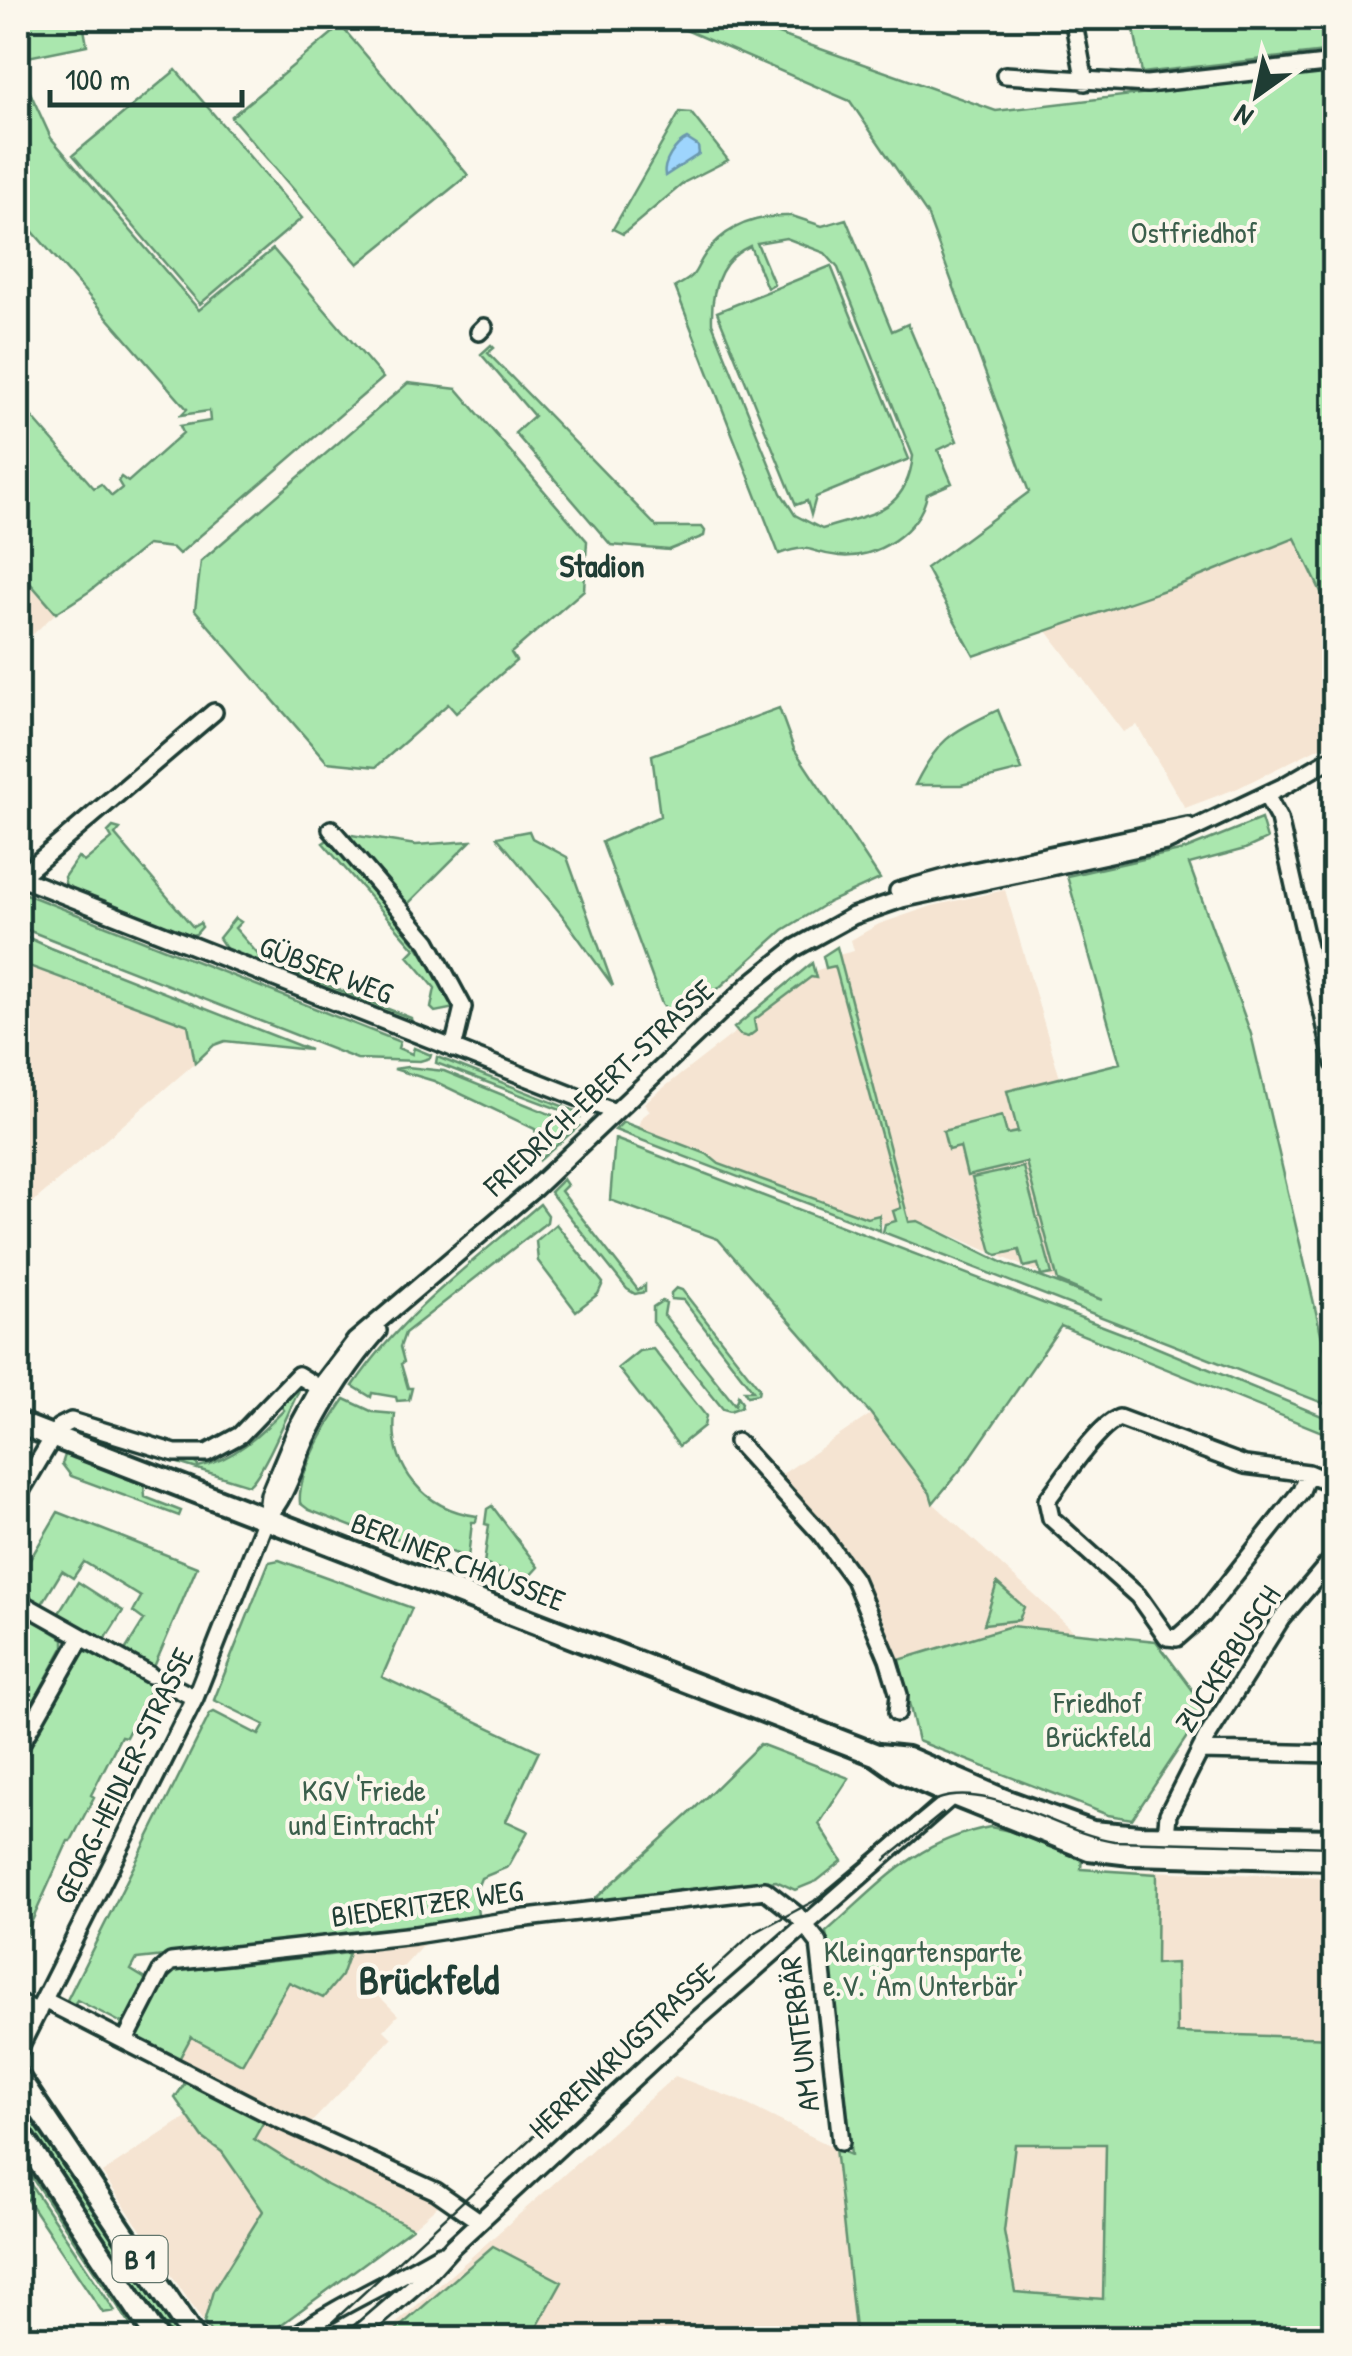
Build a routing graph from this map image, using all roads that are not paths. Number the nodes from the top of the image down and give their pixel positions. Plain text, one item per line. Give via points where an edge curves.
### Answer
1 (1073, 18) edge
2 (1334, 63) edge
3 (1005, 75) dead end
4 (1085, 82) junction
5 (214, 712) dead end
6 (1334, 757) edge
7 (1266, 795) junction
8 (331, 829) dead end
9 (18, 878) edge
10 (1330, 1022) edge
11 (453, 1048) junction
12 (1334, 1063) edge
13 (616, 1112) junction
14 (325, 1392) junction
15 (18, 1423) edge
16 (53, 1437) junction
17 (737, 1442) dead end
18 (1308, 1474) junction
19 (1334, 1484) edge
20 (18, 1496) edge
21 (266, 1520) junction
22 (1334, 1558) edge
23 (18, 1601) edge
24 (80, 1638) junction
25 (150, 1675) dead end
26 (170, 1685) dead end
27 (196, 1698) junction
28 (897, 1713) dead end
29 (18, 1750) edge
30 (1200, 1751) junction
31 (1334, 1754) edge
32 (959, 1789) junction
33 (1334, 1840) edge
34 (1164, 1846) junction
35 (1334, 1859) edge
36 (805, 1924) junction
37 (18, 2002) edge
38 (41, 2006) junction
39 (125, 2041) junction
40 (18, 2050) edge
41 (18, 2076) edge
42 (18, 2130) edge
43 (841, 2142) dead end
44 (479, 2221) junction
45 (452, 2247) junction
46 (157, 2338) edge
47 (194, 2338) edge
48 (292, 2338) edge
49 (354, 2338) edge

1 - 4 street
2 - 4 street via 1147,84
3 - 4 street
5 - 9 street
6 - 7 street, FRIEDRICH-EBERT-STRASSE
7 - 10 street via 1279,819
7 - 13 street, FRIEDRICH-EBERT-STRASSE via 1216,820 924,882 875,901 751,982
8 - 11 street via 428,942 463,1007
9 - 11 street, GÜBSER WEG
10 - 12 street
11 - 13 street, GÜBSER WEG
13 - 14 street, FRIEDRICH-EBERT-STRASSE via 355,1341
14 - 16 street via 298,1376 240,1435 207,1453 174,1453 79,1421 62,1424
14 - 21 street, FRIEDRICH-EBERT-STRASSE via 282,1500
15 - 16 main road, BERLINER CHAUSSEE
16 - 20 street
16 - 21 main road, BERLINER CHAUSSEE
17 - 28 street via 854,1578 888,1659 900,1700
18 - 18 street via 1246,1465 1119,1418 1046,1509 1138,1596 1168,1637 1177,1638 1203,1615
18 - 19 street
21 - 27 street, GEORG-HEIDLER-STRASSE
21 - 32 main road, BERLINER CHAUSSEE via 877,1755 901,1772
22 - 30 street, ZUCKERBUSCH via 1281,1619
23 - 24 street
24 - 25 street
24 - 29 street
26 - 27 street
27 - 38 street, GEORG-HEIDLER-STRASSE
30 - 31 street
30 - 34 street, ZUCKERBUSCH via 1168,1814
32 - 34 main road, BERLINER CHAUSSEE via 1086,1830
32 - 36 street, HERRENKRUGSTRASSE
33 - 34 main road
34 - 35 main road
36 - 39 street, BIEDERITZER WEG via 781,1899 760,1890 170,1962
36 - 43 street, AM UNTERBÄR via 819,1943
36 - 44 street, HERRENKRUGSTRASSE
37 - 38 street
38 - 39 street
38 - 40 street, GEORG-HEIDLER-STRASSE
39 - 44 street via 436,2190
41 - 47 main road, B 1
42 - 46 main road, B 1
44 - 45 street, HERRENKRUGSTRASSE
45 - 48 street, HERRENKRUGSTRASSE
45 - 49 street, HERRENKRUGSTRASSE

